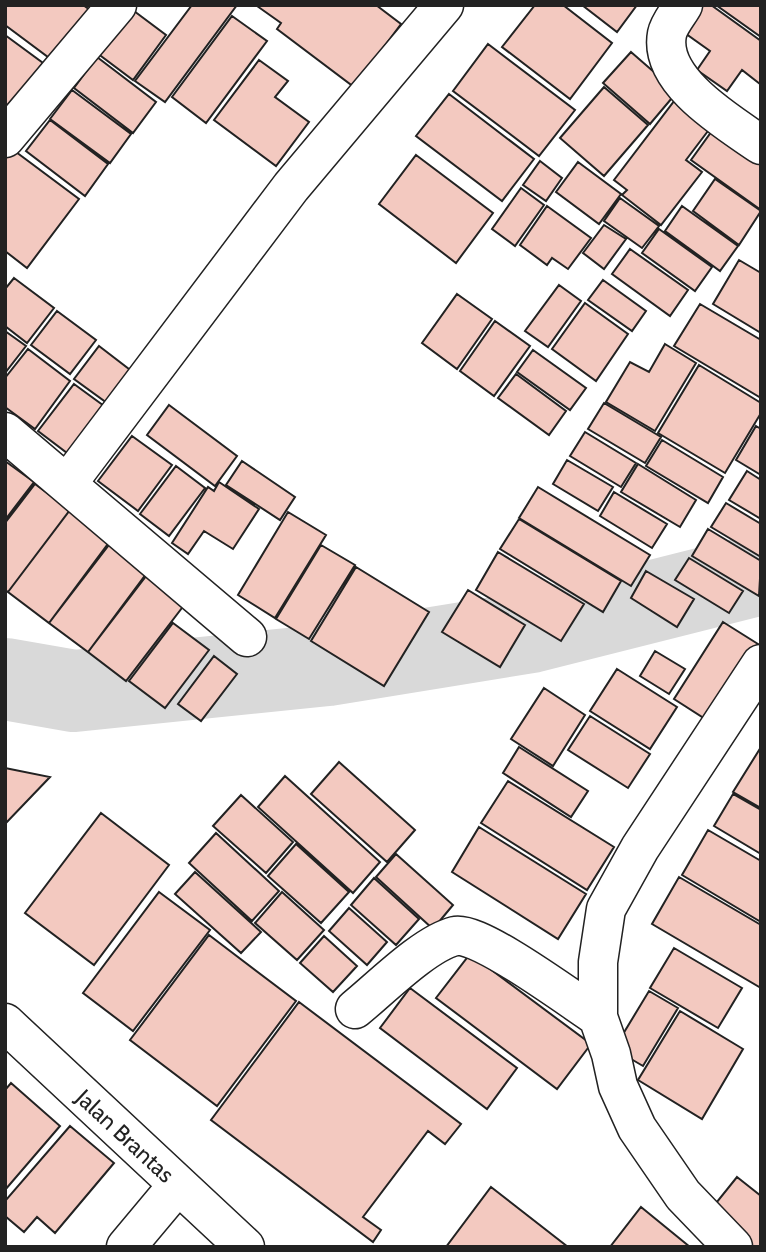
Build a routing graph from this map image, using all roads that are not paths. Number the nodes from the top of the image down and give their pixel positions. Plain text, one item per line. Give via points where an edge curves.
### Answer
1 (117, 5) edge
2 (444, 5) edge
3 (683, 5) edge
4 (5, 138) edge
5 (761, 145) edge
6 (5, 432) edge
7 (67, 484) junction
8 (247, 637) dead end
9 (761, 664) edge
10 (355, 1009) dead end
11 (598, 1017) junction
12 (5, 1023) edge
13 (177, 1185) junction
14 (126, 1247) edge
15 (245, 1247) edge
16 (733, 1247) edge

1 - 4 street
2 - 7 street via 290,187
3 - 5 street via 667,31 670,62 707,107
6 - 7 street
7 - 8 street
9 - 11 street via 640,848 606,909 598,962
10 - 11 street via 429,950 455,936 469,936
11 - 16 street via 618,1086 637,1128 683,1195
12 - 13 street, Jalan Brantas
13 - 14 street
13 - 15 street, Jalan Brantas

